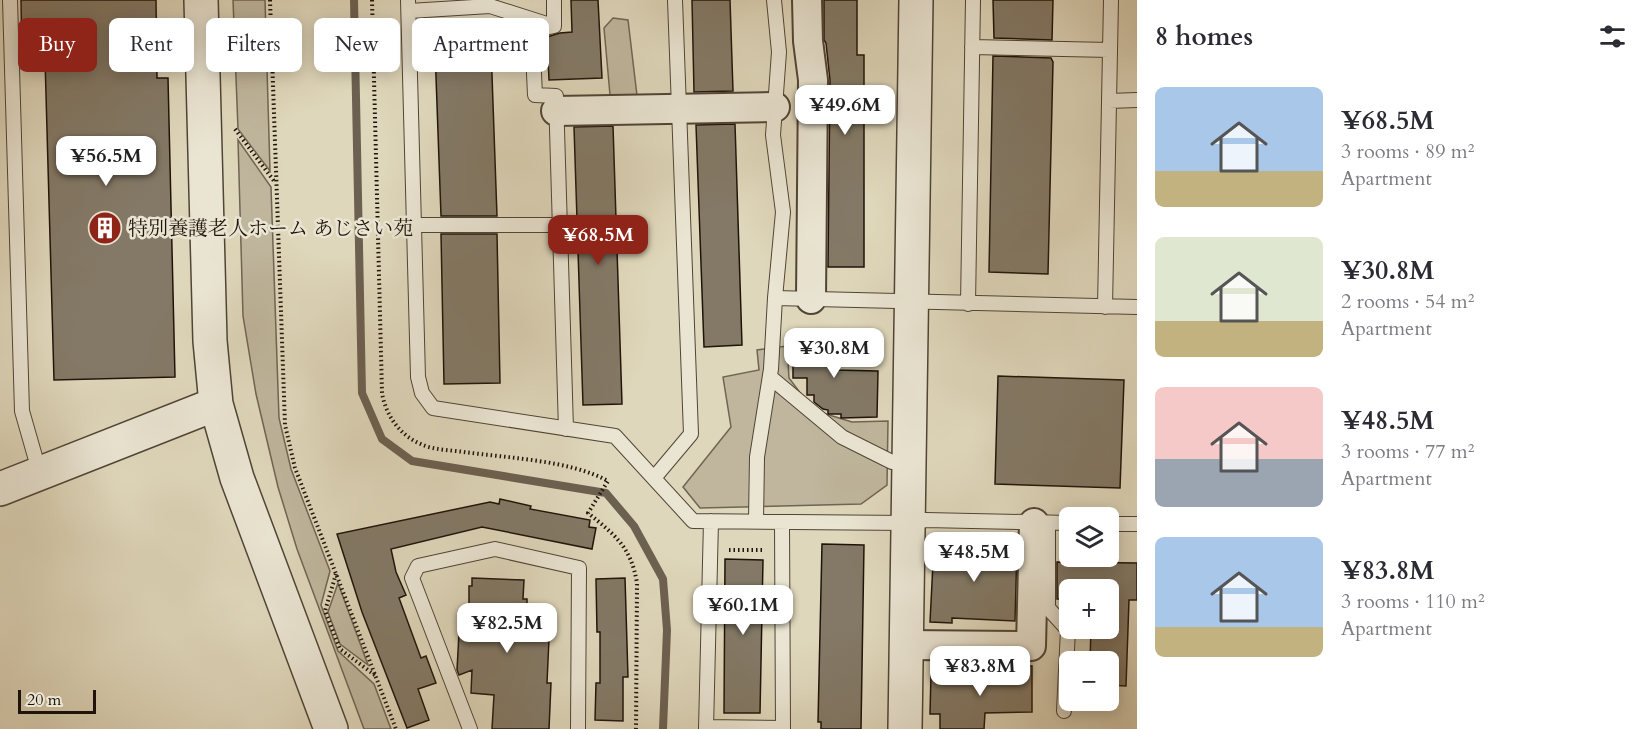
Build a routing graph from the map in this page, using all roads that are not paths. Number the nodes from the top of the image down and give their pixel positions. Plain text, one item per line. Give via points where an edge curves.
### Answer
1 (10, 0) edge
2 (201, 0) edge
3 (554, 0) edge
4 (675, 0) edge
5 (774, 0) edge
6 (807, 0) edge
7 (916, 0) edge
8 (973, 0) edge
9 (1111, 0) edge
10 (409, 6) edge
11 (554, 26) junction
12 (972, 47) junction
13 (1110, 50) junction
14 (1137, 100) edge
15 (1109, 101) junction
16 (775, 107) junction
17 (679, 108) junction
18 (556, 111) junction
19 (414, 225) junction
20 (560, 225) junction
21 (775, 298) junction
22 (811, 299) junction
23 (911, 302) junction
24 (968, 304) junction
25 (1105, 306) junction
26 (1137, 307) edge
27 (770, 377) junction
28 (216, 404) junction
29 (566, 429) junction
30 (892, 462) dead end
31 (40, 474) junction
32 (654, 478) junction
33 (0, 489) edge
34 (711, 521) junction
35 (756, 521) junction
36 (782, 522) junction
37 (908, 523) junction
38 (1041, 523) junction
39 (1059, 523) edge
40 (1119, 524) edge
41 (1137, 524) edge
42 (906, 645) junction
43 (1067, 651) edge
44 (706, 728) edge
45 (783, 728) edge
46 (331, 729) edge
47 (470, 729) edge
48 (578, 729) edge
49 (905, 729) edge

1 - 31 lane via 22,411
2 - 28 street via 210,329
3 - 11 lane
4 - 17 lane
5 - 16 lane via 778,52
6 - 22 street via 813,80
7 - 23 street
8 - 12 lane
9 - 13 lane
10 - 11 lane via 490,6
10 - 19 lane
11 - 18 lane via 532,31 535,95 556,96
12 - 13 lane
12 - 24 lane
13 - 15 lane
14 - 15 lane
15 - 25 lane
16 - 17 street
16 - 21 lane via 773,135 783,212
17 - 18 street
17 - 32 lane via 691,434
18 - 20 lane
19 - 20 lane
19 - 29 lane via 418,377 422,393 433,408
20 - 29 lane
21 - 22 lane
21 - 27 lane
22 - 23 lane
23 - 24 lane
23 - 37 street
24 - 25 lane
25 - 26 lane
27 - 30 lane via 842,437
27 - 35 lane via 757,457
28 - 31 street
28 - 46 street via 237,478
29 - 32 lane via 615,436
31 - 33 street
32 - 34 lane via 693,521
34 - 35 lane
34 - 44 lane
35 - 36 lane
36 - 37 lane
36 - 45 lane
37 - 38 lane
37 - 42 street
38 - 39 lane
38 - 42 street via 1031,646
38 - 43 lane via 1048,608 1068,630
40 - 41 lane
42 - 49 street
44 - 45 lane
47 - 48 lane via 412,578 418,566 495,549 579,568

